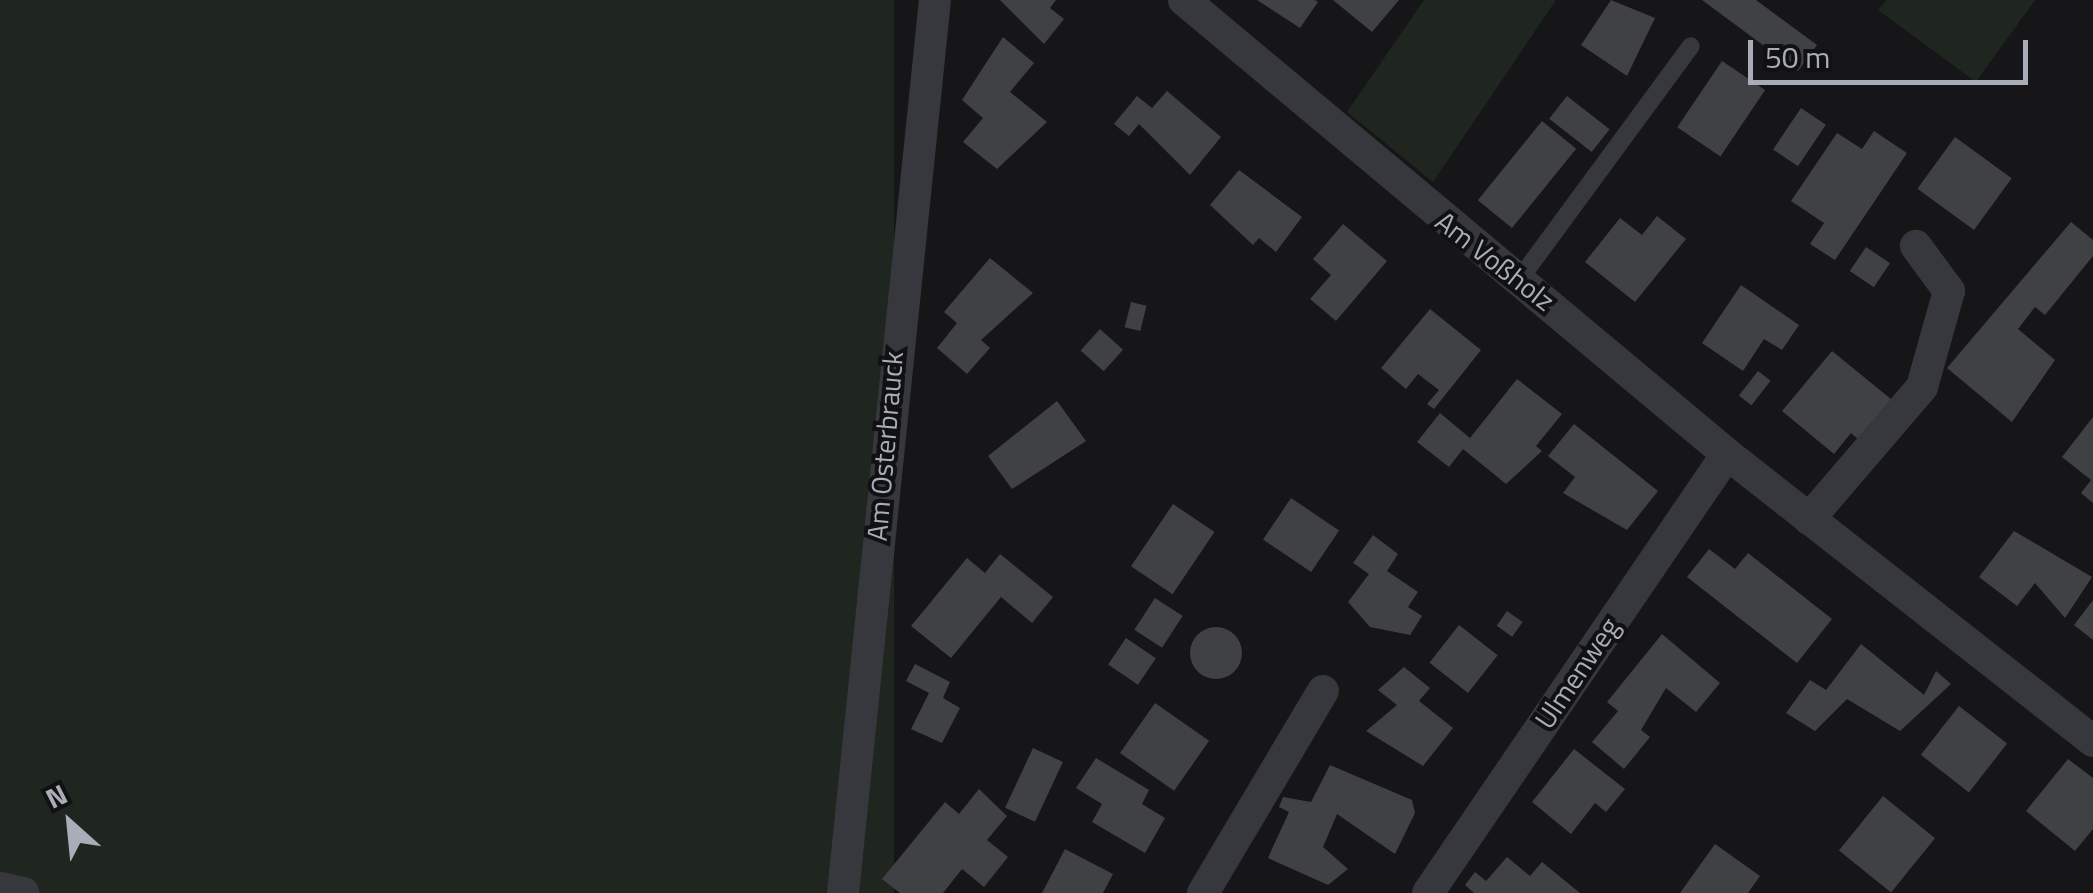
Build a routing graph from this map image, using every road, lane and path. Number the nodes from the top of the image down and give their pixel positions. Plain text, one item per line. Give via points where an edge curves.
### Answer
1 (935, 0) edge
2 (1184, 0) edge
3 (1690, 46) dead end
4 (1916, 246) dead end
5 (1519, 280) junction
6 (1727, 454) junction
7 (1810, 519) junction
8 (1324, 691) dead end
9 (2093, 742) edge
10 (0, 888) edge
11 (23, 893) edge
12 (843, 893) edge
13 (1203, 893) edge
14 (1428, 893) edge

1 - 12 street, Am Osterbrauck
2 - 5 street, Am Voßholz
3 - 5 lane
4 - 7 street via 1949,291 1922,388
5 - 6 street, Am Voßholz
6 - 7 street, Am Voßholz
6 - 14 street, Ulmenweg
7 - 9 street, Am Voßholz
8 - 13 street
10 - 11 street

